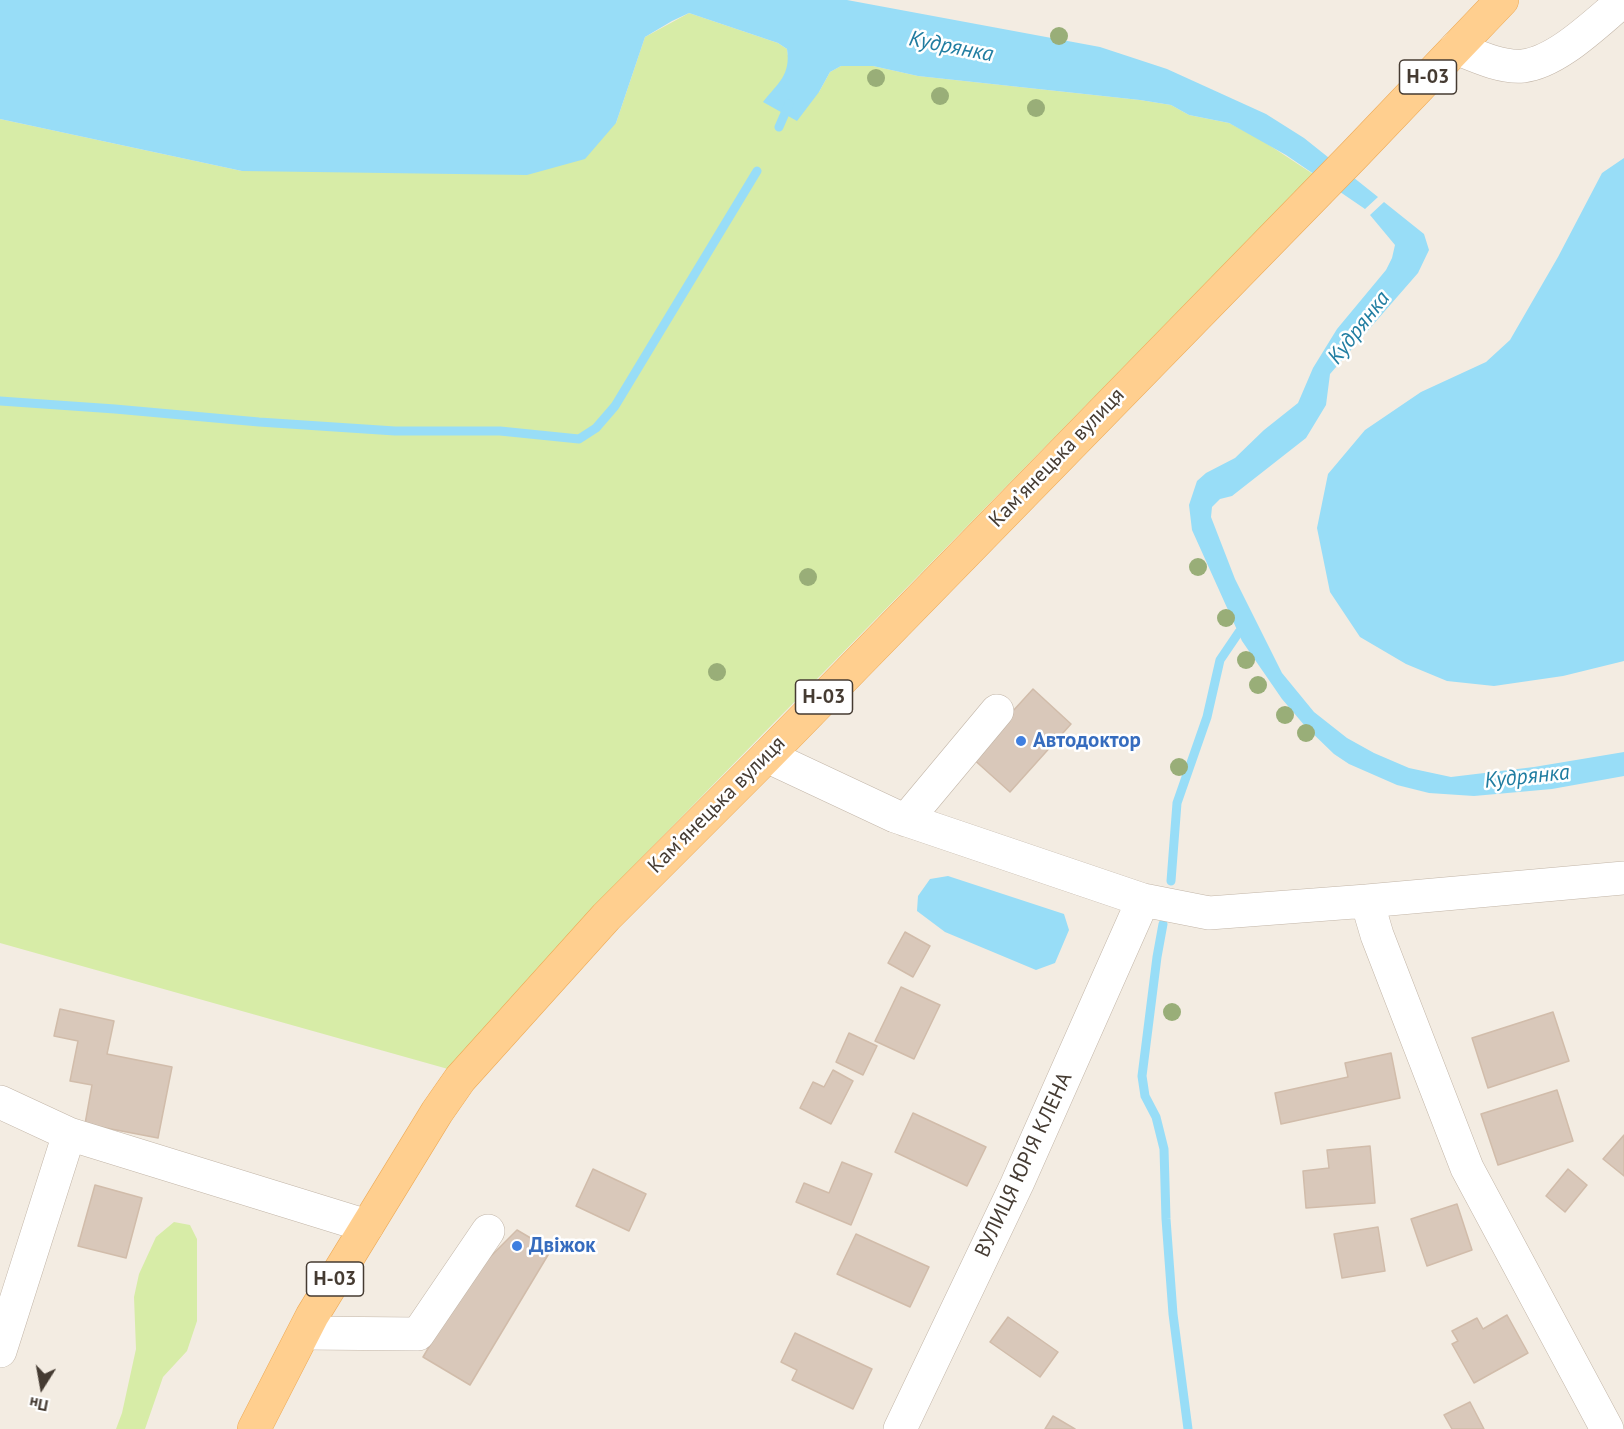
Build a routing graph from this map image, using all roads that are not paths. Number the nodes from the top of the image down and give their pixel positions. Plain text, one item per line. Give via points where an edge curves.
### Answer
1 (1502, 0) edge
2 (1624, 0) edge
3 (1456, 48) junction
4 (997, 711) dead end
5 (767, 756) junction
6 (906, 820) junction
7 (1624, 878) edge
8 (1143, 900) junction
9 (1367, 901) junction
10 (0, 1102) edge
11 (69, 1134) junction
12 (367, 1226) junction
13 (488, 1232) dead end
14 (304, 1333) junction
15 (0, 1352) edge
16 (254, 1429) edge
17 (900, 1429) edge
18 (1607, 1429) edge

1 - 3 main road, Н-03
2 - 3 street via 1552,58 1523,66 1499,64
3 - 5 main road, Камʼянецька вулиця / Н-03
4 - 6 street
5 - 6 street
5 - 12 main road, Камʼянецька вулиця / Н-03 via 606,917 460,1079
6 - 8 street
7 - 9 street
8 - 9 street via 1209,913
8 - 17 street, ВУЛИЦЯ ЮРІЯ КЛЕНА via 1017,1184
9 - 18 street via 1467,1168
10 - 11 street
11 - 12 street
11 - 15 street
12 - 14 main road, Камʼянецька вулиця / Н-03
13 - 14 street via 418,1334
14 - 16 main road, Камʼянецька вулиця / Н-03

